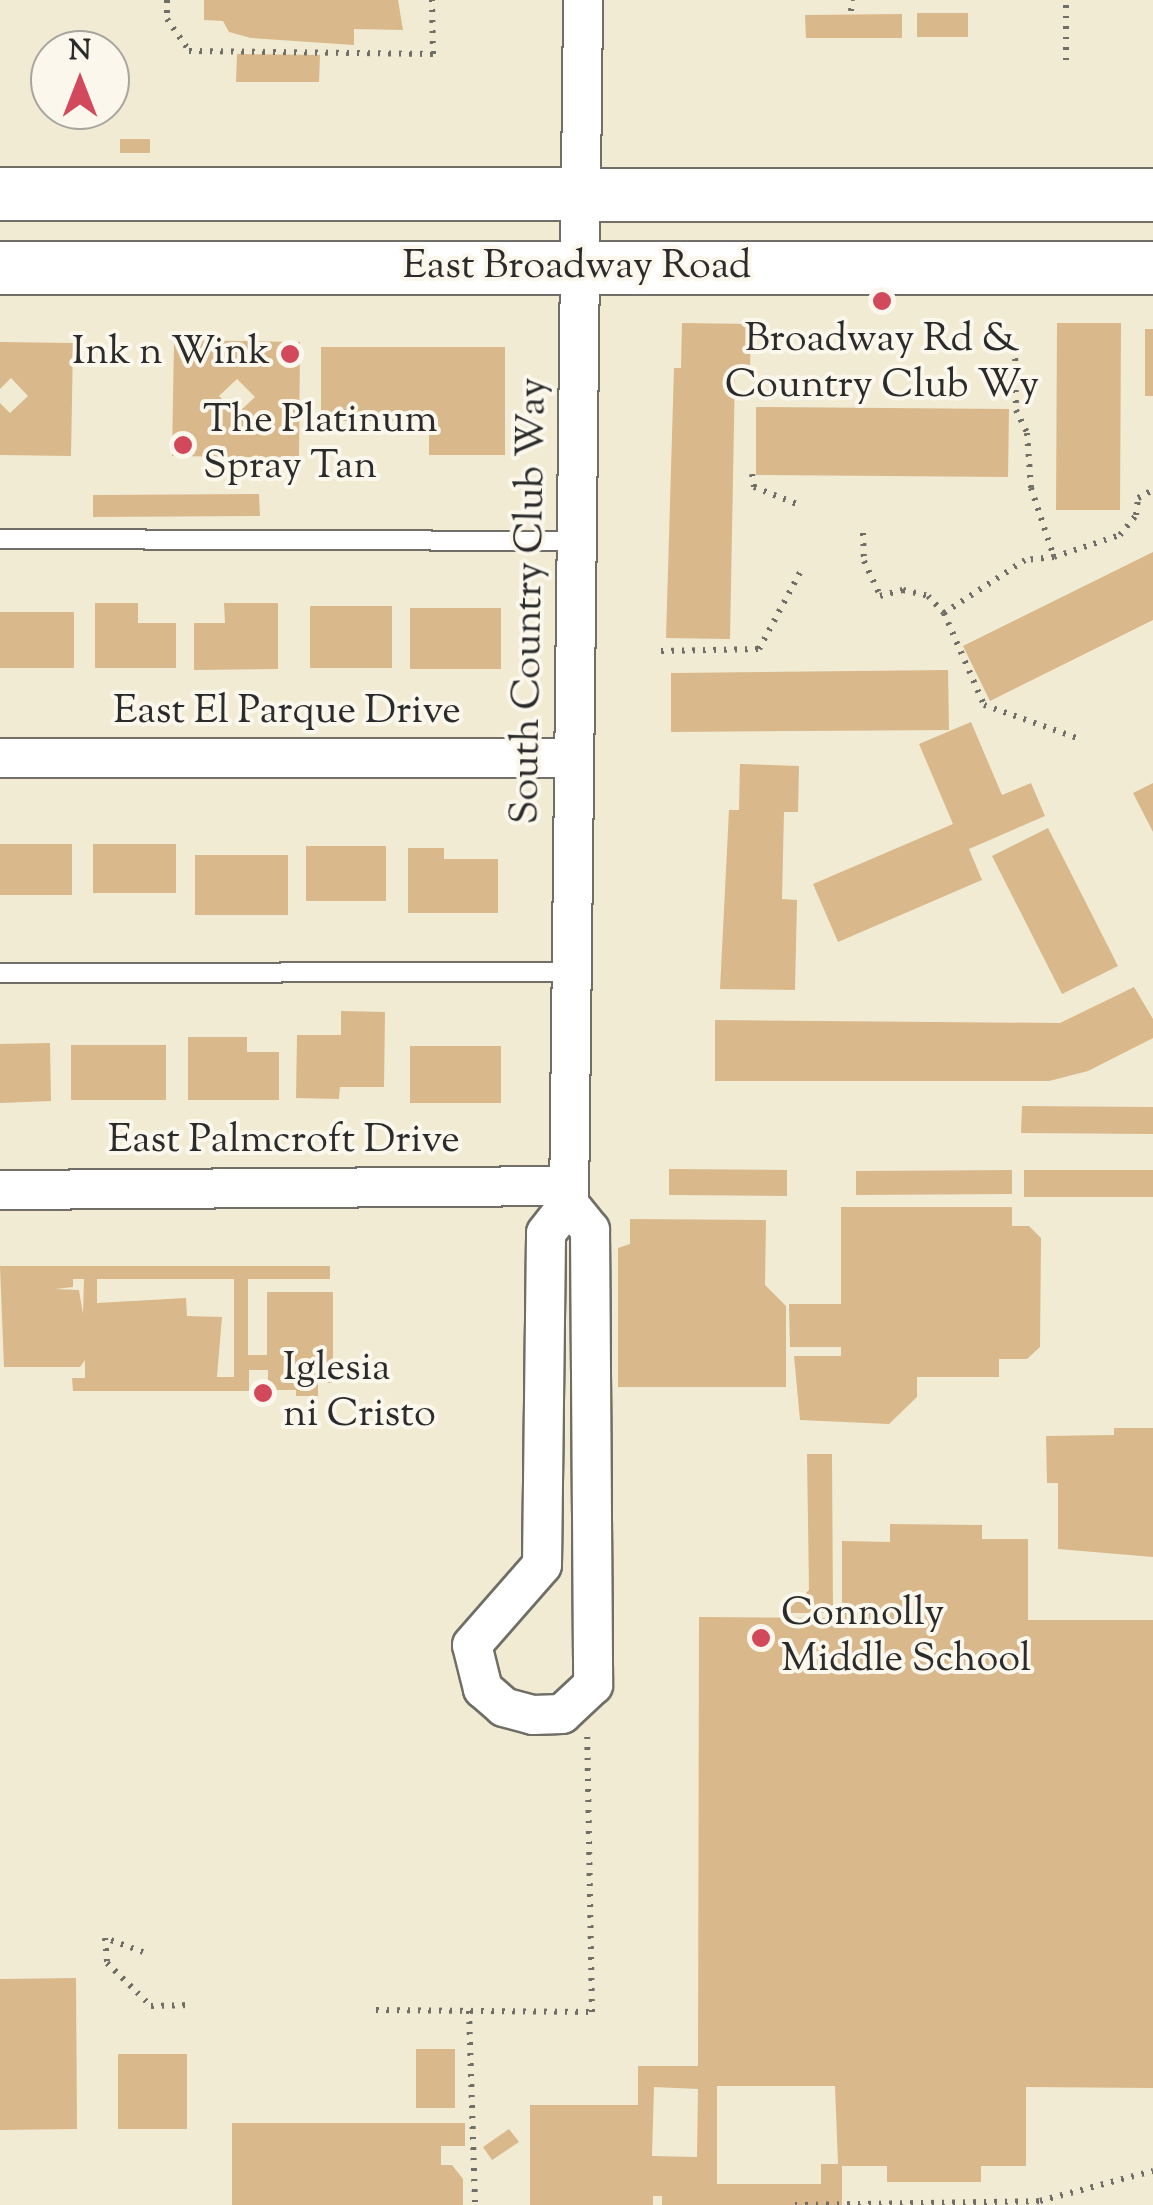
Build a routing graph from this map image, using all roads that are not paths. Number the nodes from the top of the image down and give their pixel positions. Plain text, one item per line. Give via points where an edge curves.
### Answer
1 (583, 0) edge
2 (0, 194) edge
3 (584, 195) junction
4 (1153, 195) edge
5 (0, 268) edge
6 (582, 268) junction
7 (1153, 268) edge
8 (0, 539) edge
9 (577, 541) junction
10 (0, 758) edge
11 (574, 758) junction
12 (571, 972) junction
13 (0, 973) edge
14 (0, 1190) edge
15 (569, 1195) junction

1 - 3 street, South Country Club Way
2 - 3 main road, East Broadway Road
3 - 4 main road, East Broadway Road
3 - 6 street, South Country Club Way
5 - 6 main road, East Broadway Road
6 - 7 main road, East Broadway Road
6 - 9 street, South Country Club Way
8 - 9 lane
9 - 11 street, South Country Club Way
10 - 11 street, East El Parque Drive
11 - 12 street, South Country Club Way
12 - 13 lane
12 - 15 street, South Country Club Way
14 - 15 street, East Palmcroft Drive
15 - 15 street, South Country Club Way via 546,1233 542,1565 472,1645 483,1689 504,1707 533,1714 562,1714 593,1685 590,1230

